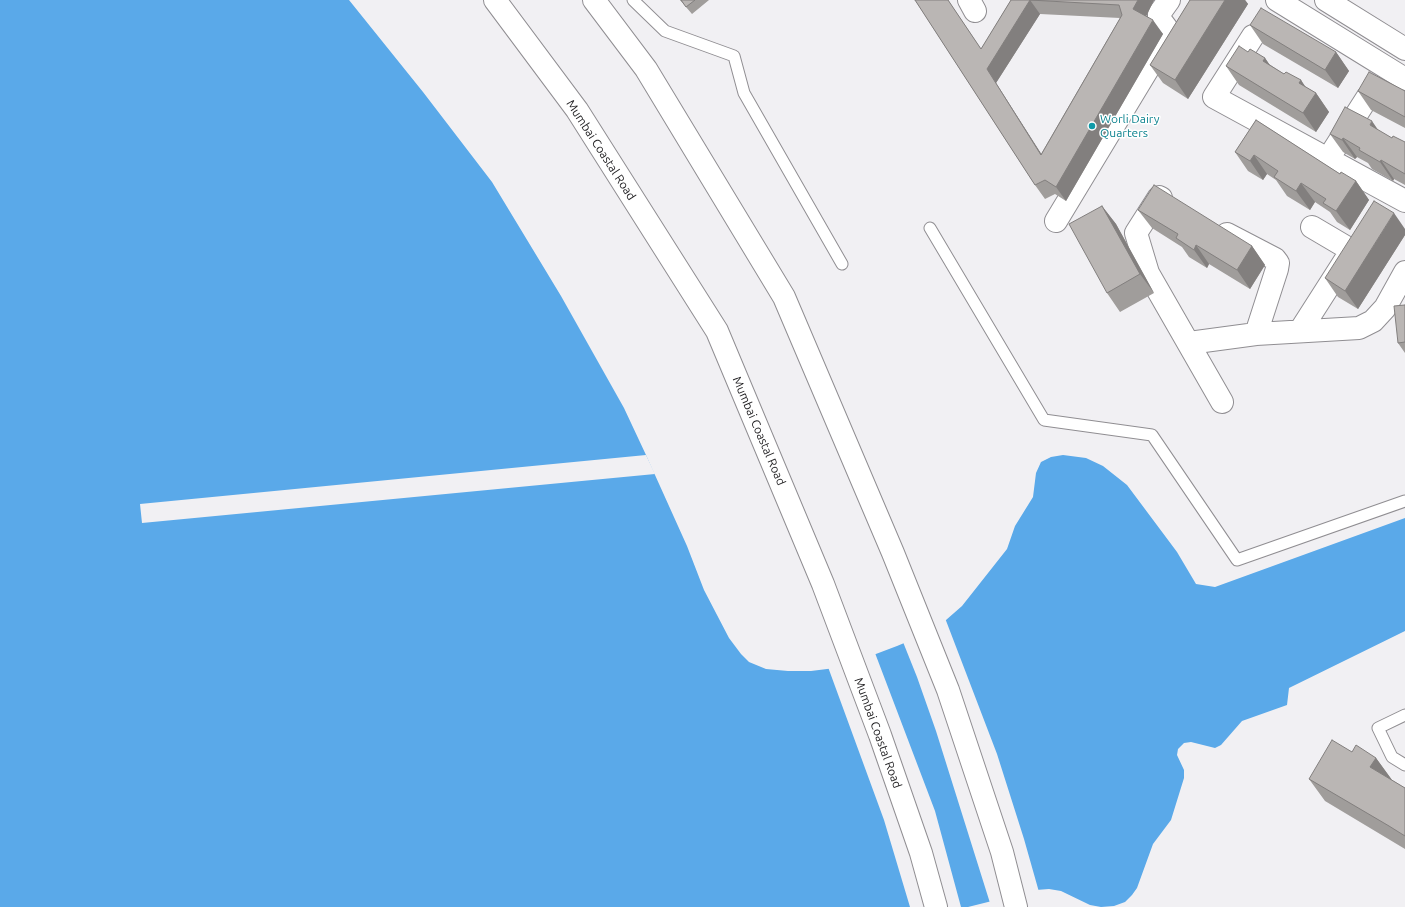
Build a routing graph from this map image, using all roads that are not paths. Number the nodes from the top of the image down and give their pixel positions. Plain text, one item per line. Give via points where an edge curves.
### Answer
1 (495, 0) edge
2 (594, 0) edge
3 (633, 0) edge
4 (1169, 0) edge
5 (1277, 0) edge
6 (1326, 0) edge
7 (1253, 36) edge
8 (1405, 49) edge
9 (1405, 79) edge
10 (1367, 98) edge
11 (1328, 159) junction
12 (1384, 190) junction
13 (1405, 201) edge
14 (1179, 208) edge
15 (1373, 210) edge
16 (1056, 221) dead end
17 (1213, 226) edge
18 (1312, 227) dead end
19 (930, 228) dead end
20 (1362, 230) edge
21 (1351, 250) junction
22 (842, 264) dead end
23 (1405, 272) edge
24 (1300, 331) junction
25 (1256, 334) junction
26 (1189, 343) junction
27 (1222, 402) dead end
28 (1405, 501) edge
29 (1405, 715) edge
30 (1405, 765) edge
31 (936, 907) edge
32 (1016, 907) edge

1 - 31 main road, Mumbai Coastal Road via 577,110 717,331 823,584 883,742 921,853
2 - 32 main road via 646,69 784,297 893,553 948,690 1002,852
3 - 22 lane via 666,31 734,56 744,93
4 - 16 main road via 1159,14 1169,34
5 - 9 main road
6 - 8 main road
7 - 11 main road via 1214,97
10 - 11 main road
11 - 12 main road
12 - 13 main road
12 - 15 main road
14 - 26 main road via 1158,197 1136,233 1148,273
17 - 25 main road via 1278,263
18 - 21 main road
19 - 28 lane via 1044,420 1152,435 1237,560
20 - 21 main road
21 - 24 main road
23 - 24 main road via 1385,308 1373,321 1360,328
24 - 25 main road
25 - 26 main road
26 - 27 main road
29 - 30 lane via 1378,728 1392,757

